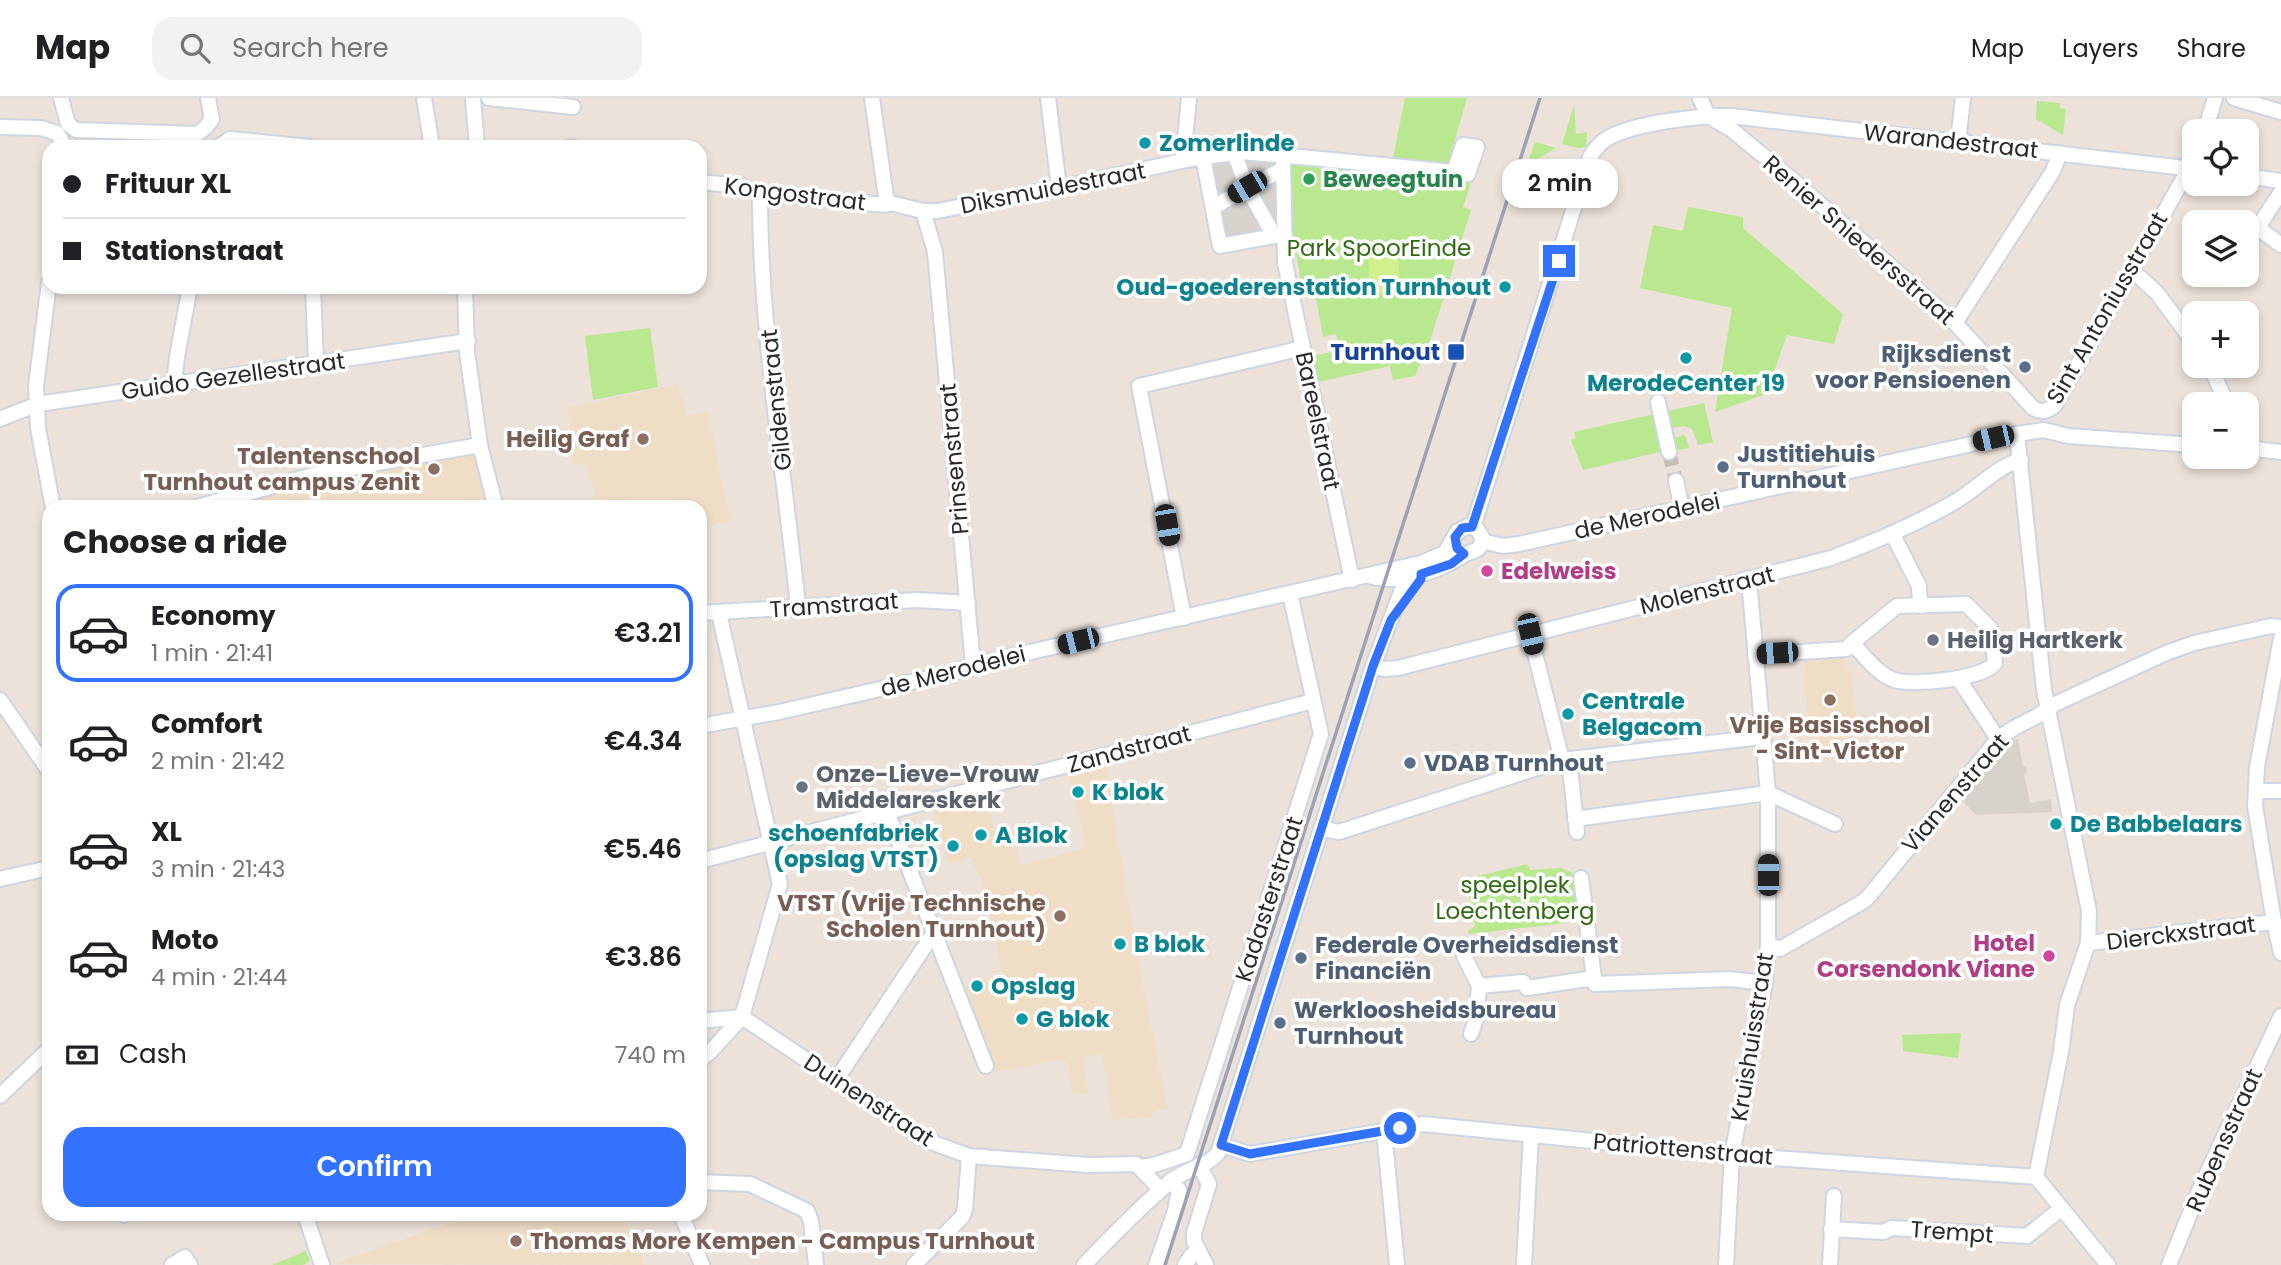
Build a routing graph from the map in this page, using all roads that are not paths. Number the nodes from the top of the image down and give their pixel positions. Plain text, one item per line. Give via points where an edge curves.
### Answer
1 (61, 98) edge
2 (208, 98) edge
3 (424, 98) edge
4 (474, 98) edge
5 (489, 98) edge
6 (872, 98) edge
7 (1048, 98) edge
8 (1189, 98) edge
9 (1700, 98) edge
10 (1963, 98) edge
11 (2215, 98) edge
12 (2234, 98) edge
13 (573, 107) dead end
14 (2281, 112) edge
15 (1708, 116) junction
16 (2209, 119) edge
17 (0, 127) edge
18 (63, 128) junction
19 (64, 140) edge
20 (431, 140) edge
21 (477, 140) edge
22 (1958, 142) junction
23 (1234, 153) junction
24 (2060, 153) junction
25 (1203, 157) junction
26 (1182, 160) junction
27 (1283, 162) junction
28 (2182, 164) edge
29 (1454, 172) dead end
30 (2259, 178) edge
31 (2281, 181) edge
32 (707, 183) edge
33 (2182, 183) edge
34 (1247, 187) junction
35 (1059, 188) junction
36 (2281, 192) edge
37 (760, 193) junction
38 (890, 202) junction
39 (1213, 207) junction
40 (923, 211) junction
41 (2259, 226) edge
42 (2259, 229) edge
43 (1279, 235) junction
44 (2281, 245) edge
45 (2131, 268) junction
46 (48, 294) edge
47 (189, 294) edge
48 (313, 294) edge
49 (465, 294) edge
50 (1955, 323) junction
51 (2182, 327) edge
52 (468, 341) junction
53 (1303, 348) junction
54 (316, 364) junction
55 (174, 384) junction
56 (1658, 402) dead end
57 (38, 404) junction
58 (2046, 411) joint
59 (0, 419) edge
60 (2017, 433) junction
61 (2182, 444) edge
62 (480, 445) junction
63 (2259, 450) edge
64 (1669, 452) tunnel mouth
65 (2281, 452) edge
66 (2021, 460) junction
67 (1676, 481) tunnel mouth
68 (52, 500) edge
69 (222, 500) edge
70 (494, 500) edge
71 (1682, 509) junction
72 (1472, 527) junction
73 (1892, 533) junction
74 (1455, 537) junction
75 (1482, 541) junction
76 (1464, 554) junction
77 (1413, 572) junction
78 (1352, 580) junction
79 (1749, 580) junction
80 (1290, 594) junction
81 (968, 603) junction
82 (798, 606) junction
83 (1920, 606) junction
84 (707, 613) edge
85 (719, 613) junction
86 (1184, 618) junction
87 (2281, 627) edge
88 (1530, 634) junction
89 (2281, 638) edge
90 (1852, 643) junction
91 (1755, 655) junction
92 (973, 665) junction
93 (1373, 666) junction
94 (1958, 678) junction
95 (0, 700) edge
96 (1313, 701) junction
97 (2047, 710) junction
98 (741, 718) junction
99 (707, 725) edge
100 (1762, 737) junction
101 (1998, 739) junction
102 (1565, 760) junction
103 (42, 761) edge
104 (2256, 791) junction
105 (2281, 791) edge
106 (1768, 793) junction
107 (887, 812) junction
108 (1835, 824) dead end
109 (1323, 829) junction
110 (770, 843) junction
111 (707, 859) edge
112 (42, 870) edge
113 (1581, 878) dead end
114 (0, 879) edge
115 (2274, 922) junction
116 (933, 934) junction
117 (2088, 943) junction
118 (1768, 944) junction
119 (2281, 953) edge
120 (1464, 956) dead end
121 (1594, 978) junction
122 (1765, 983) junction
123 (1479, 986) junction
124 (2281, 1016) edge
125 (743, 1017) junction
126 (707, 1020) edge
127 (1471, 1034) dead end
128 (707, 1054) edge
129 (42, 1056) edge
130 (986, 1066) dead end
131 (836, 1080) junction
132 (0, 1096) edge
133 (1384, 1131) junction
134 (1531, 1135) junction
135 (1221, 1145) junction
136 (1732, 1155) junction
137 (969, 1156) junction
138 (1199, 1165) junction
139 (1140, 1167) junction
140 (2036, 1177) junction
141 (707, 1182) edge
142 (1165, 1186) junction
143 (1834, 1196) dead end
144 (2062, 1208) junction
145 (307, 1221) edge
146 (684, 1221) edge
147 (1831, 1229) junction
148 (1198, 1251) junction
149 (316, 1263) edge
150 (1088, 1264) edge
151 (172, 1265) edge
152 (190, 1265) edge
153 (702, 1265) edge
154 (816, 1265) edge
155 (914, 1265) edge
156 (1156, 1265) edge
157 (1185, 1265) edge
158 (1206, 1265) edge
159 (1398, 1265) edge
160 (1524, 1265) edge
161 (1726, 1265) edge
162 (1830, 1265) edge
163 (2108, 1265) edge
164 (2169, 1265) edge

1 - 18 street
2 - 18 street via 212,119 197,134
3 - 20 street
4 - 21 street
5 - 13 street
6 - 38 street
7 - 35 street
8 - 26 street
9 - 15 street
10 - 22 street
11 - 16 street
12 - 14 street
15 - 22 street, Warandestraat
15 - 50 street, Renier Sniedersstraat via 1783,172
15 - 72 street, Warandestraat via 1629,130 1605,139 1594,150
17 - 18 street
18 - 19 street
22 - 24 street, Warandestraat
23 - 25 street, Diksmuidestraat
23 - 27 street, Diksmuidestraat
23 - 34 street
24 - 28 street, Warandestraat
24 - 50 street via 2053,171
25 - 26 street, Diksmuidestraat
25 - 39 street
26 - 35 street, Diksmuidestraat
27 - 29 street, Diksmuidestraat via 1311,158
27 - 34 street
27 - 43 street, Bareelstraat
30 - 31 street
32 - 37 street, Kongostraat
33 - 45 street, Sint Antoniusstraat
34 - 39 street
34 - 43 street
35 - 40 street, Diksmuidestraat
36 - 41 street
37 - 38 street, Kongostraat via 875,205
37 - 82 street, Gildenstraat via 771,359
38 - 40 street, Kongostraat
39 - 43 street via 1220,246
40 - 81 street, Prinsenstraat via 935,252
42 - 44 street
43 - 53 street, Bareelstraat
45 - 51 street
45 - 58 street, Sint Antoniusstraat via 2055,405
46 - 57 street via 36,386
47 - 55 street
48 - 54 street
49 - 52 street
50 - 58 street, Renier Sniedersstraat via 2033,408
52 - 54 street, Guido Gezellestraat
52 - 62 street
53 - 78 street, Bareelstraat
53 - 86 street via 1139,386
54 - 55 street, Guido Gezellestraat
55 - 57 street, Guido Gezellestraat
56 - 64 street
57 - 59 street, Guido Gezellestraat
57 - 68 street
60 - 61 street, de Merodelei via 2044,430 2068,436
60 - 66 street
60 - 71 street, de Merodelei
62 - 69 street via 321,473
62 - 70 street
63 - 65 street
66 - 73 street, Molenstraat via 2009,463 1940,510
66 - 97 street
67 - 71 street
71 - 75 street, de Merodelei via 1509,546
72 - 74 street, de Merodelei via 1462,528
72 - 75 street via 1480,532
73 - 79 street, Molenstraat via 1831,558
73 - 83 street via 1919,586
74 - 76 street
74 - 77 street, de Merodelei via 1445,554
75 - 76 street, de Merodelei via 1476,552
76 - 77 street, de Merodelei via 1451,564
77 - 78 street, de Merodelei
77 - 93 street
78 - 80 street, de Merodelei
79 - 88 street, Molenstraat
79 - 91 street, Kruishuisstraat
80 - 86 street, de Merodelei
80 - 96 street, Kadasterstraat
81 - 82 street, Tramstraat via 916,600
81 - 92 street, Prinsenstraat
82 - 85 street, Tramstraat
83 - 90 street via 1897,606
83 - 94 street via 1966,604 1991,629 1995,663
84 - 85 street, Tramstraat
85 - 98 street
86 - 92 street, de Merodelei
87 - 97 street, Vianenstraat via 2194,643
88 - 93 street, Molenstraat via 1398,668
88 - 102 street
89 - 104 street
90 - 91 street via 1846,649
90 - 94 street via 1893,680
91 - 100 street, Kruishuisstraat
92 - 98 street, de Merodelei
93 - 109 street
94 - 101 street
95 - 103 street
96 - 107 street, Zandstraat
96 - 139 street, Kadasterstraat via 1321,734 1187,1154
97 - 101 street, Vianenstraat
97 - 117 street via 2089,911
98 - 99 street, de Merodelei
98 - 110 street
100 - 102 street
100 - 106 street, Kruishuisstraat
101 - 118 street, Vianenstraat via 1864,901 1780,949
102 - 106 street via 1576,826
102 - 109 street via 1339,832
104 - 105 street
104 - 115 street
106 - 108 street
106 - 118 street, Kruishuisstraat
107 - 110 street, Zandstraat
107 - 116 street
109 - 135 street
110 - 111 street, Zandstraat
110 - 125 street via 780,884
112 - 114 street
113 - 121 street
115 - 117 street, Dierckxstraat
115 - 119 street
116 - 130 street
116 - 131 street
117 - 140 street via 2067,1005
118 - 122 street, Kruishuisstraat
120 - 123 street
121 - 122 street via 1595,984 1730,979
121 - 123 street via 1527,988 1523,982
122 - 136 street, Kruishuisstraat
123 - 127 street
124 - 164 street, Rubensstraat
125 - 126 street
125 - 128 street
125 - 131 street, Duinenstraat
129 - 132 street
131 - 137 street, Duinenstraat via 928,1141
133 - 134 street, Patriottenstraat via 1423,1124
133 - 135 street, Patriottenstraat via 1250,1154
133 - 159 street
134 - 136 street, Patriottenstraat
134 - 160 street
135 - 138 street via 1213,1159
136 - 140 street, Patriottenstraat
136 - 161 street, Kruishuisstraat
137 - 139 street, Duinenstraat
137 - 155 street via 962,1217
138 - 142 street
138 - 148 street via 1209,1184 1194,1233
139 - 142 street
140 - 144 street
141 - 154 street via 750,1184 807,1211
142 - 150 street
142 - 156 street via 1179,1190
143 - 147 street
144 - 147 street, Trempt via 2027,1236
144 - 163 street
145 - 149 street
146 - 153 street
147 - 162 street
148 - 157 street
148 - 158 street
151 - 152 street via 185,1257

